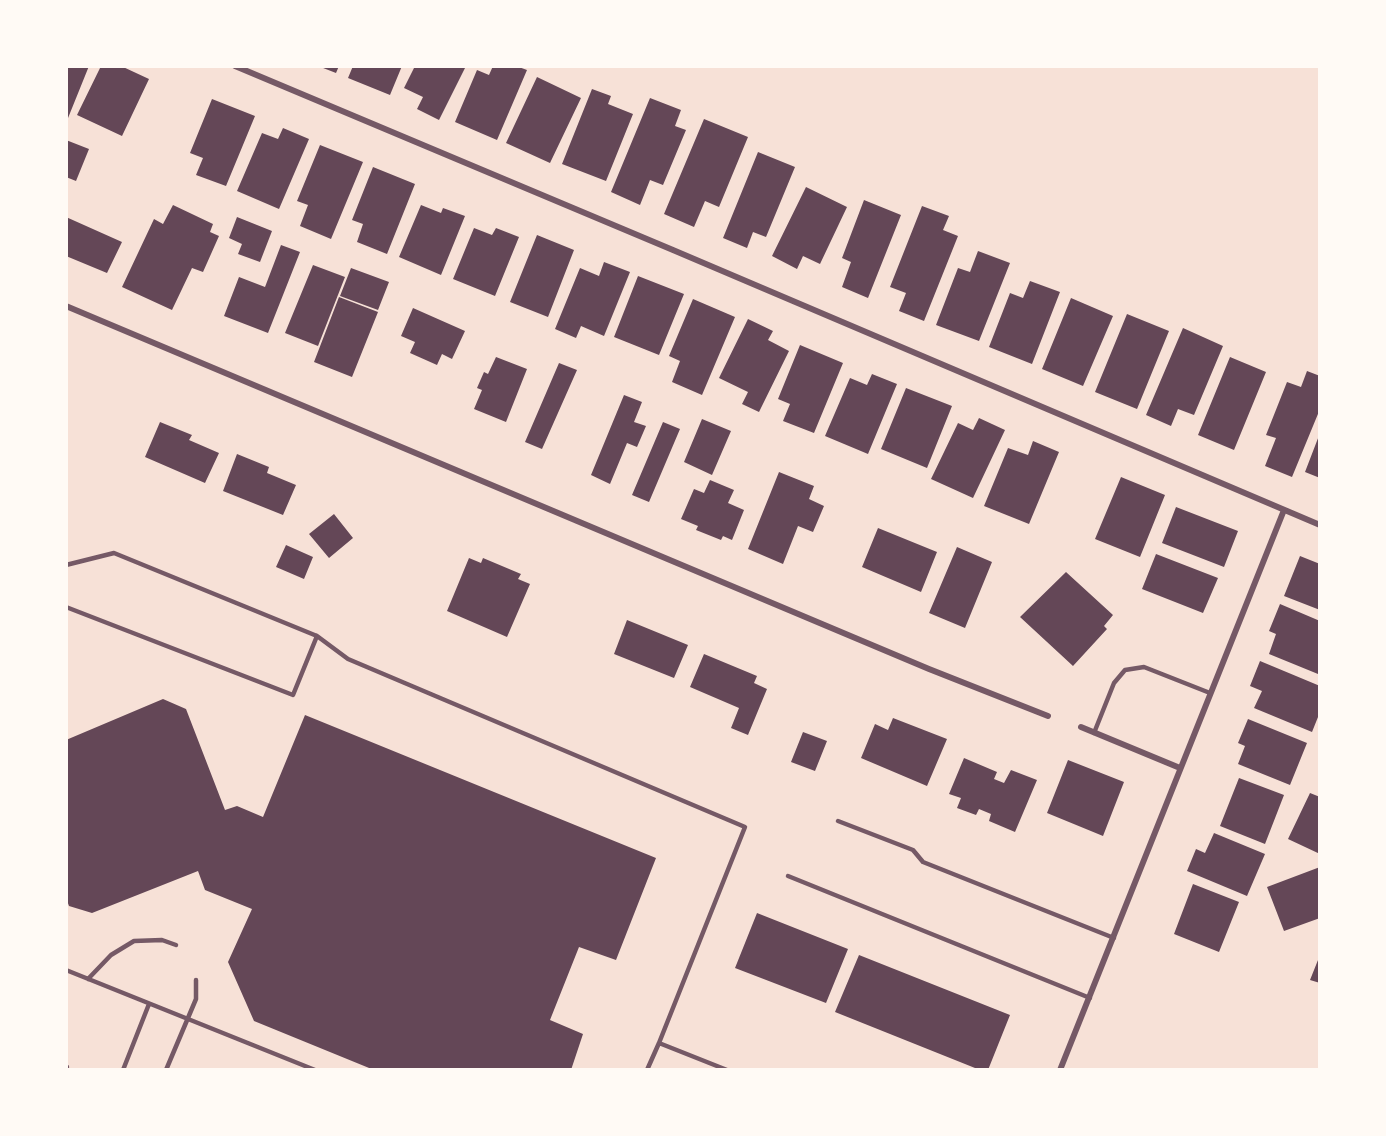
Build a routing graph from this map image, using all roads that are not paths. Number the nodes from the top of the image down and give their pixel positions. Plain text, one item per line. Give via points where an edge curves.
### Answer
1 (235, 66) edge
2 (66, 306) edge
3 (1284, 510) junction
4 (1320, 525) edge
5 (66, 565) edge
6 (66, 607) edge
7 (317, 636) junction
8 (1210, 693) junction
9 (1048, 716) dead end
10 (1081, 728) dead end
11 (1094, 733) junction
12 (1180, 768) junction
13 (838, 821) dead end
14 (788, 876) dead end
15 (1114, 938) junction
16 (177, 945) dead end
17 (66, 970) edge
18 (88, 979) junction
19 (196, 980) dead end
20 (1090, 998) junction
21 (149, 1004) junction
22 (187, 1018) junction
23 (659, 1043) junction
24 (123, 1070) edge
25 (166, 1070) edge
26 (315, 1070) edge
27 (647, 1070) edge
28 (727, 1070) edge
29 (1060, 1070) edge

1 - 3 street
2 - 9 street via 918,665
3 - 4 street
3 - 8 street
5 - 7 lane via 114,553
6 - 7 lane via 293,695
7 - 23 lane via 348,659 745,827
8 - 11 lane via 1144,667 1125,670 1114,683
8 - 12 street
10 - 11 street
11 - 12 street
12 - 15 street
13 - 15 lane via 913,850 923,862
14 - 20 lane
15 - 20 street
16 - 18 lane via 162,940 134,941 111,955
17 - 18 lane
18 - 21 lane
19 - 22 lane via 196,999
20 - 29 street
21 - 22 lane
21 - 24 lane
22 - 25 lane
22 - 26 lane
23 - 27 lane
23 - 28 lane

